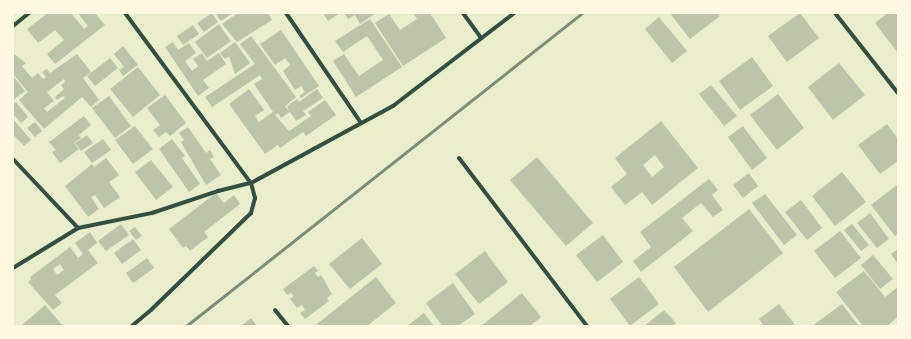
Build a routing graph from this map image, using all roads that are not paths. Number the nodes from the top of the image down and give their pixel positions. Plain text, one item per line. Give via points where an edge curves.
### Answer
1 (29, 13) edge
2 (125, 13) edge
3 (286, 13) edge
4 (463, 13) edge
5 (514, 13) edge
6 (834, 13) edge
7 (13, 26) edge
8 (482, 38) junction
9 (898, 92) edge
10 (361, 122) junction
11 (459, 158) dead end
12 (13, 159) edge
13 (251, 183) junction
14 (78, 228) junction
15 (13, 268) edge
16 (275, 310) dead end
17 (132, 326) edge
18 (288, 326) edge
19 (587, 326) edge

1 - 7 street
2 - 13 street
3 - 10 street
4 - 8 street
5 - 8 street
6 - 9 street
8 - 10 street via 393,106
10 - 13 street
11 - 19 street
12 - 14 street
13 - 14 street via 152,213
13 - 17 street via 255,198 251,213
14 - 15 street
16 - 18 street

